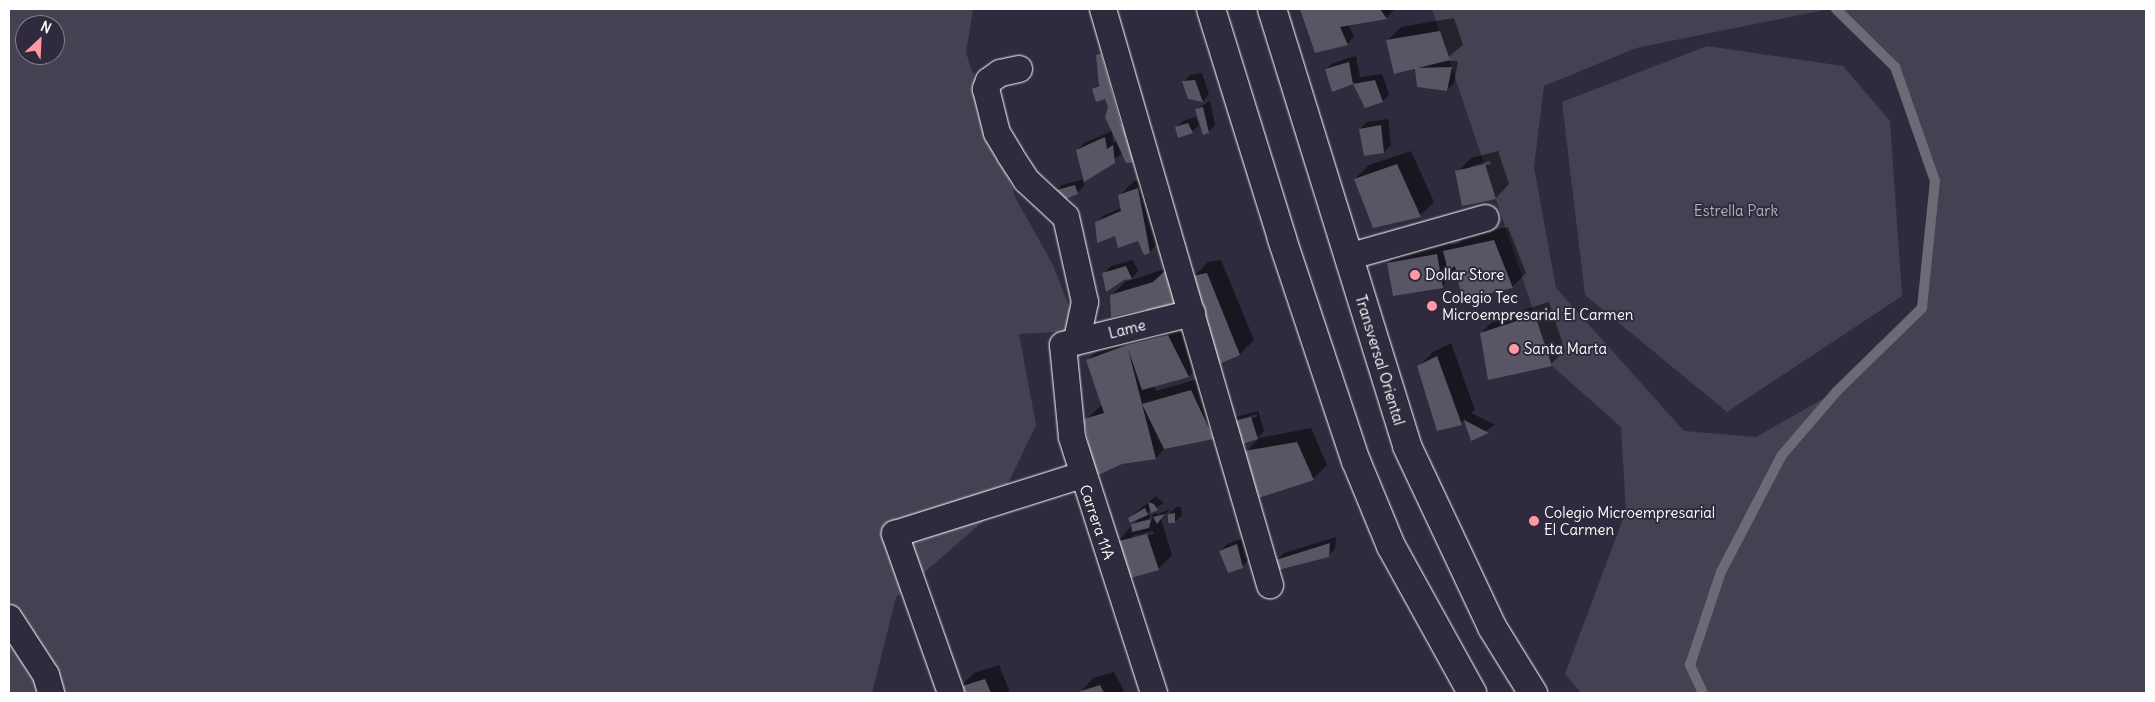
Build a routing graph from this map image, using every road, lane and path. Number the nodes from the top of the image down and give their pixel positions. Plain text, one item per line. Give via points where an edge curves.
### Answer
1 (1103, 9) edge
2 (1211, 9) edge
3 (1272, 9) edge
4 (1019, 69) dead end
5 (1486, 218) dead end
6 (1348, 257) junction
7 (1192, 313) junction
8 (1070, 343) junction
9 (1082, 474) junction
10 (1270, 585) dead end
11 (13, 633) edge
12 (51, 693) edge
13 (951, 693) edge
14 (1154, 693) edge
15 (1472, 693) edge
16 (1534, 693) edge

1 - 7 street
2 - 15 main road via 1356,461 1391,546
3 - 6 main road, Transversal Oriental
4 - 8 street, Carrera 11A via 1000,73 989,81 986,89 997,133 1010,155 1026,180 1066,218 1085,302
5 - 6 street
6 - 16 main road, Transversal Oriental via 1407,446 1492,627
7 - 8 street, Lame
7 - 10 street
8 - 9 street, Carrera 11A via 1072,437
9 - 13 street via 895,534
9 - 14 street, Carrera 11A
11 - 12 street via 46,675

